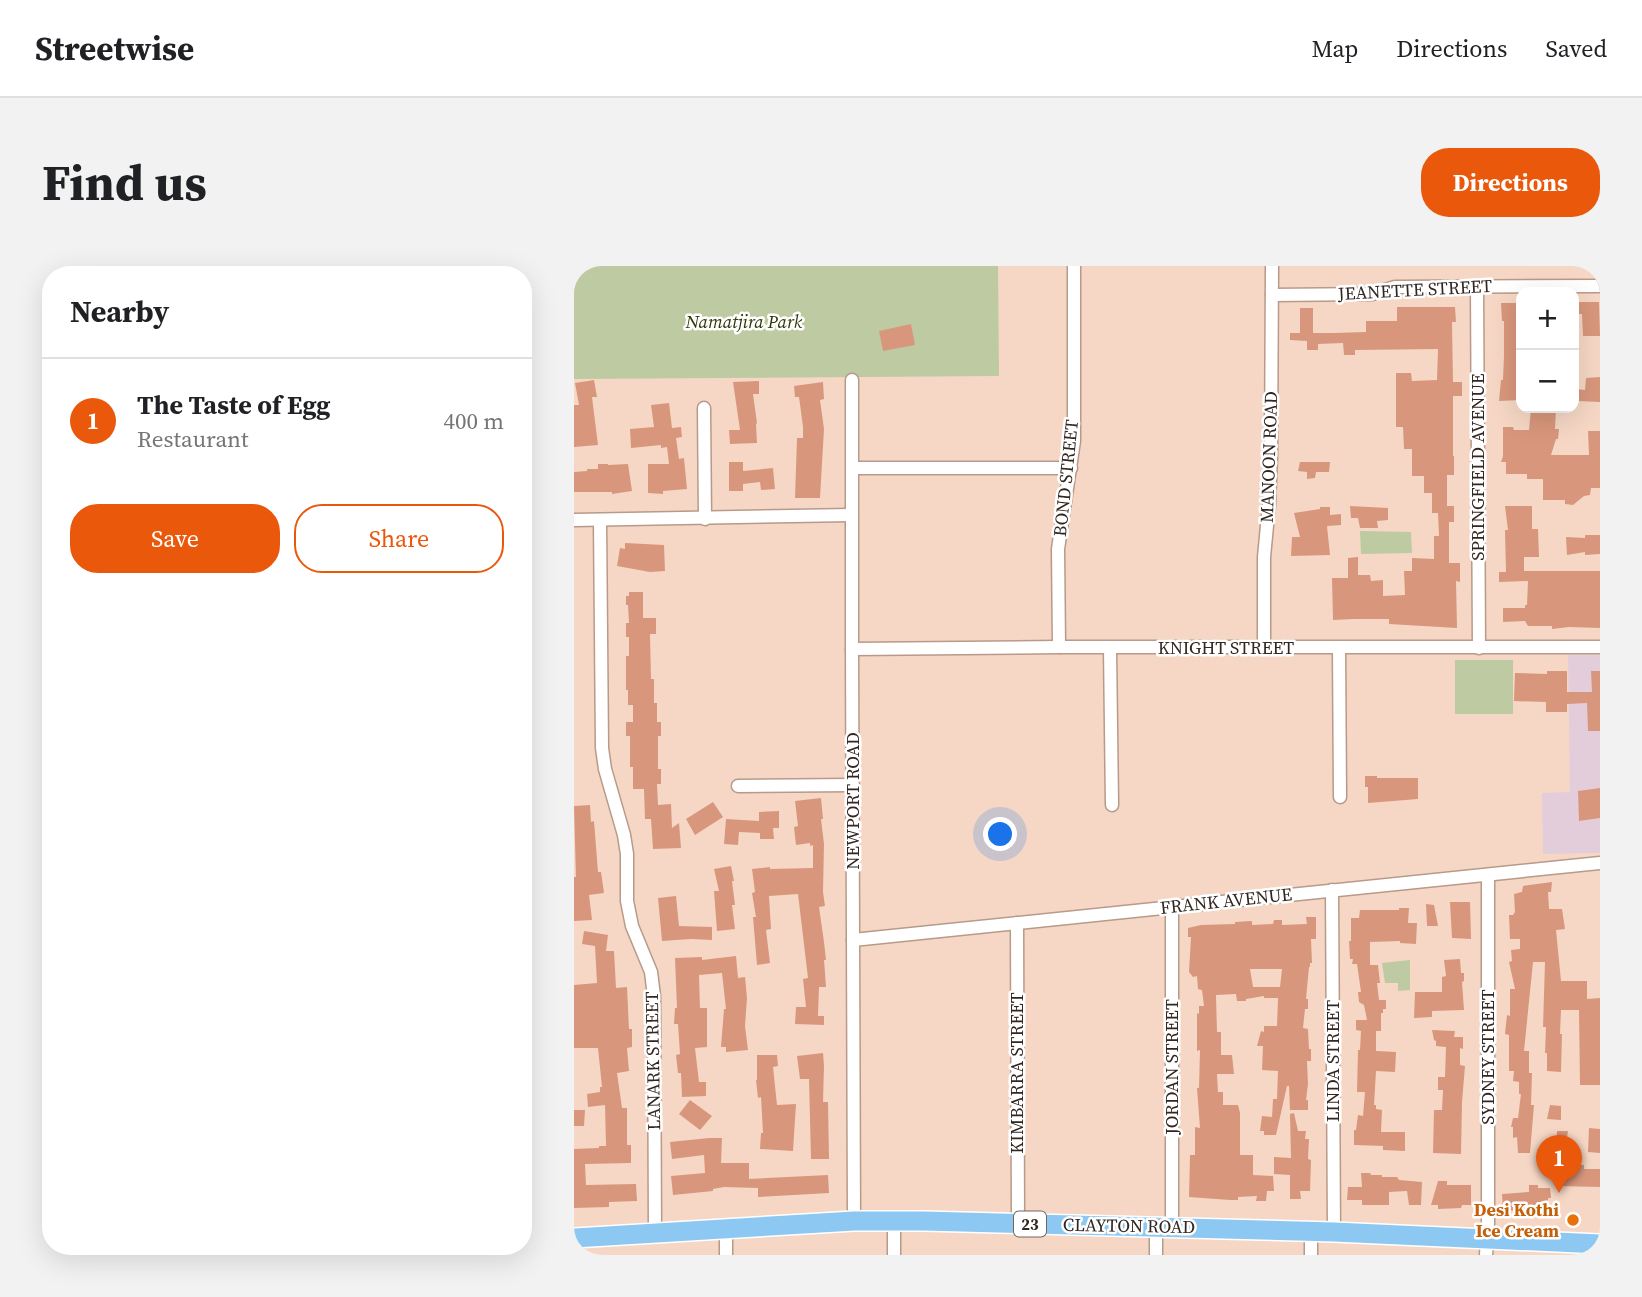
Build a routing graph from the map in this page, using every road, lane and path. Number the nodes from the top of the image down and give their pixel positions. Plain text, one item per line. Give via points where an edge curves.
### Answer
1 (1074, 266) edge
2 (1272, 266) edge
3 (1477, 286) junction
4 (1600, 286) edge
5 (1272, 295) junction
6 (852, 380) dead end
7 (704, 408) dead end
8 (853, 468) junction
9 (1071, 468) junction
10 (852, 515) junction
11 (705, 519) junction
12 (574, 520) edge
13 (600, 520) junction
14 (1059, 647) junction
15 (1110, 648) junction
16 (1264, 648) junction
17 (1339, 648) junction
18 (1479, 648) junction
19 (1600, 648) edge
20 (852, 649) junction
21 (853, 785) junction
22 (738, 786) dead end
23 (1340, 797) dead end
24 (1112, 805) dead end
25 (1600, 863) edge
26 (1488, 875) junction
27 (1332, 890) junction
28 (1172, 907) junction
29 (1017, 923) junction
30 (853, 940) junction
31 (894, 1221) junction
32 (854, 1222) junction
33 (1018, 1223) junction
34 (1164, 1227) junction
35 (726, 1229) junction
36 (1311, 1231) junction
37 (1334, 1232) junction
38 (655, 1233) junction
39 (574, 1238) edge
40 (1600, 1244) edge
41 (1487, 1246) edge
42 (726, 1255) edge
43 (894, 1255) edge
44 (1156, 1255) edge
45 (1311, 1255) edge

1 - 9 street, BOND STREET
2 - 5 street, MANOON ROAD
3 - 4 street, JEANETTE STREET
3 - 5 street, JEANETTE STREET
3 - 18 street, SPRINGFIELD AVENUE
5 - 16 street, MANOON ROAD
6 - 8 street, NEWPORT ROAD
7 - 11 street
8 - 9 street
8 - 10 street, NEWPORT ROAD
9 - 14 street, BOND STREET via 1058,549
10 - 11 street
10 - 20 street, NEWPORT ROAD
11 - 13 street
12 - 13 street
13 - 38 street, LANARK STREET via 602,748 624,835 632,926 652,972 654,996
14 - 15 street, KNIGHT STREET
14 - 20 street, KNIGHT STREET
15 - 16 street, KNIGHT STREET
15 - 24 street
16 - 17 street, KNIGHT STREET
17 - 18 street, KNIGHT STREET
17 - 23 street
18 - 19 street, KNIGHT STREET
20 - 21 street, NEWPORT ROAD
21 - 22 street
21 - 30 street, NEWPORT ROAD
25 - 26 street, FRANK AVENUE
26 - 27 street, FRANK AVENUE
26 - 41 street, SYDNEY STREET
27 - 28 street, FRANK AVENUE
27 - 37 street, LINDA STREET
28 - 29 street, FRANK AVENUE
28 - 34 street, JORDAN STREET
29 - 30 street, FRANK AVENUE
29 - 33 street, KIMBARRA STREET
30 - 32 street, NEWPORT ROAD
31 - 32 main road, CLAYTON ROAD / 23
31 - 33 main road, CLAYTON ROAD / 23
31 - 43 street
32 - 35 main road, CLAYTON ROAD / 23
33 - 34 main road, CLAYTON ROAD / 23
34 - 36 main road, CLAYTON ROAD / 23
34 - 44 street, JORDAN STREET
35 - 38 main road, CLAYTON ROAD / 23
35 - 42 street
36 - 37 main road, CLAYTON ROAD / 23
36 - 45 street
37 - 41 main road, CLAYTON ROAD / 23
38 - 39 main road, CLAYTON ROAD / 23
40 - 41 main road, CLAYTON ROAD / 23

